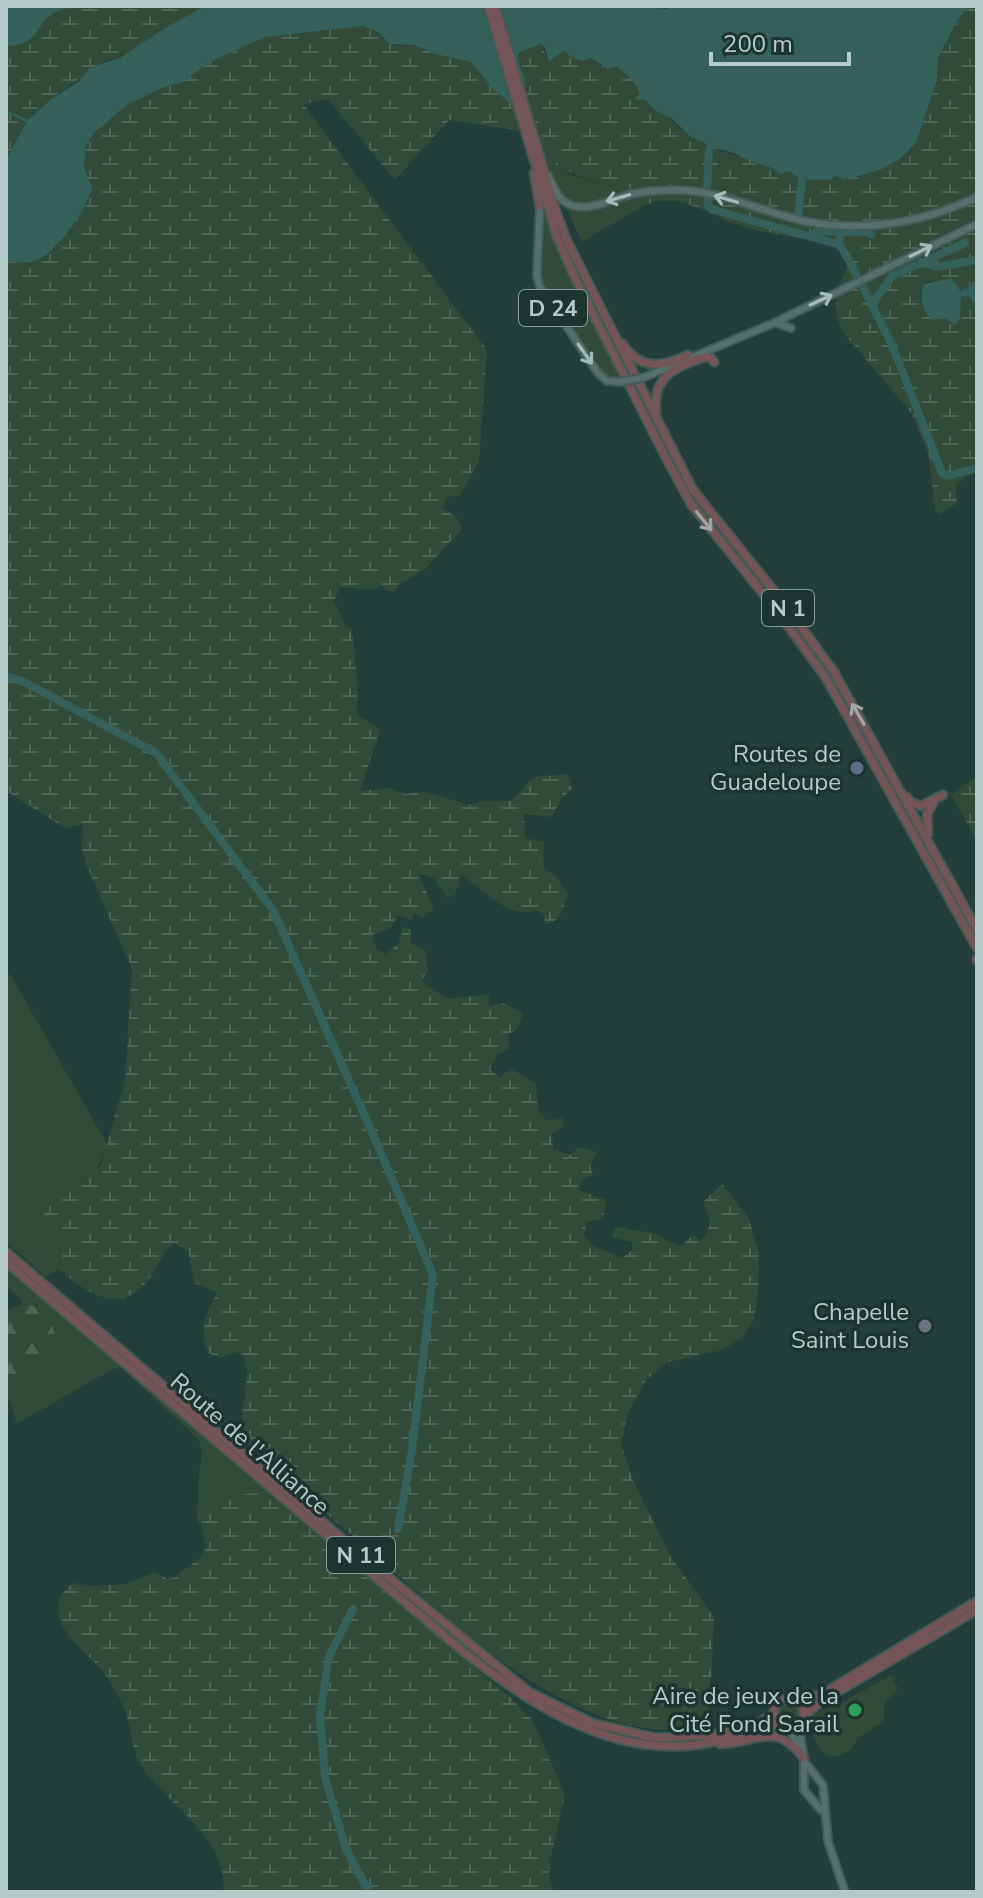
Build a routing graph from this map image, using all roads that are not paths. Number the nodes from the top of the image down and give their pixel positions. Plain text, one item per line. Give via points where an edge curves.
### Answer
1 (487, 6) edge
2 (495, 6) edge
3 (524, 122) junction
4 (537, 156) junction
5 (977, 197) edge
6 (540, 207) junction
7 (977, 224) edge
8 (592, 291) junction
9 (774, 323) junction
10 (791, 328) dead end
11 (688, 355) dead end
12 (714, 362) dead end
13 (657, 419) junction
14 (871, 737) junction
15 (943, 795) dead end
16 (935, 800) junction
17 (950, 880) junction
18 (954, 898) junction
19 (977, 923) edge
20 (977, 930) edge
21 (977, 948) edge
22 (977, 958) edge
23 (6, 1252) edge
24 (6, 1262) edge
25 (977, 1601) edge
26 (977, 1610) edge
27 (797, 1702) junction
28 (774, 1713) junction
29 (804, 1716) junction
30 (778, 1725) junction
31 (799, 1725) junction
32 (788, 1729) junction
33 (704, 1743) junction
34 (801, 1749) junction
35 (804, 1760) junction
36 (820, 1780) junction
37 (805, 1784) junction
38 (822, 1793) junction
39 (812, 1797) junction
40 (825, 1817) junction
41 (845, 1892) edge

1 - 3 highway, N 1
2 - 3 highway, N 1
3 - 4 highway, N 1
3 - 6 highway
5 -> 4 main road via 907,221 845,226 677,190 575,207 561,199
4 - 6 main road, D 24
4 - 8 highway, N 1
4 -> 18 highway, N 1 via 566,258 684,492 838,697
6 -> 9 main road, D 24, bridge via 539,285 607,381 645,377
9 -> 7 main road, D 24
8 - 11 highway via 624,347 642,363 658,366
8 - 13 highway, N 1
9 - 10 main road
12 - 13 highway via 704,357 660,382
14 -> 13 highway, N 1 via 810,637 693,490
14 - 16 highway via 912,803 921,806
14 - 17 highway, N 1
15 - 16 highway
16 - 17 highway via 927,829
17 - 18 highway, N 1
18 - 19 highway
18 - 20 highway, N 1
18 - 21 highway, N 1
18 - 22 highway
23 - 28 highway, Route de l'Alliance / N 11 via 529,1692 592,1723 656,1738 712,1735 757,1724
24 - 33 highway, Route de l'Alliance / N 11 via 505,1684 588,1730 652,1745
25 - 27 highway via 824,1693
26 - 29 highway
27 - 28 highway via 784,1700
27 - 29 highway
28 - 30 highway
29 - 31 highway
30 - 32 highway
30 - 33 highway, Route de l'Alliance / N 11
31 - 32 highway
31 - 34 main road
32 - 34 main road
33 - 35 highway via 775,1735 790,1742
34 - 35 main road
35 - 36 main road
35 - 37 main road
36 - 37 main road
36 - 38 main road
37 - 39 main road
38 - 39 main road
38 - 40 main road
39 - 40 main road
40 - 41 main road

